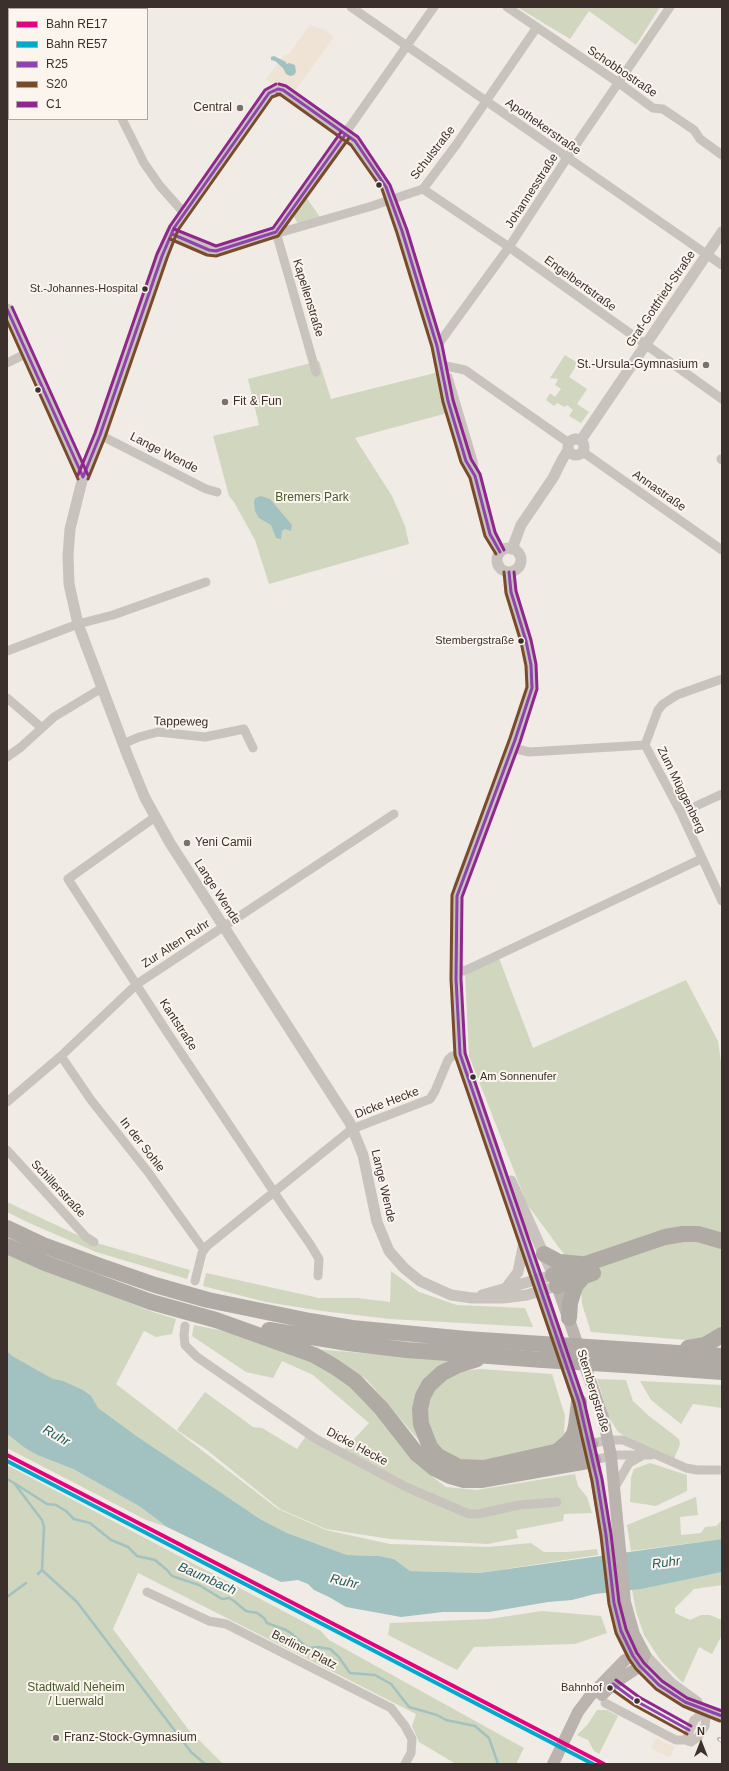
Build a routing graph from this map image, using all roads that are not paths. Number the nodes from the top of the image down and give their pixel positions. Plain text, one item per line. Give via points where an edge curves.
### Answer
1 (351, 7) edge
2 (434, 7) edge
3 (507, 7) edge
4 (670, 7) edge
5 (537, 28) junction
6 (407, 46) junction
7 (620, 83) junction
8 (486, 102) junction
9 (123, 120) edge
10 (345, 135) junction
11 (722, 155) edge
12 (567, 158) junction
13 (423, 189) junction
14 (391, 199) junction
15 (184, 213) junction
16 (276, 232) junction
17 (722, 232) edge
18 (172, 234) junction
19 (509, 247) junction
20 (707, 255) junction
21 (722, 265) edge
22 (7, 309) edge
23 (437, 346) junction
24 (645, 346) junction
25 (27, 353) junction
26 (7, 363) edge
27 (442, 365) junction
28 (316, 372) dead end
29 (722, 399) edge
30 (100, 435) junction
31 (574, 450) junction
32 (83, 477) junction
33 (217, 492) dead end
34 (512, 549) junction
35 (722, 550) edge
36 (500, 552) junction
37 (509, 572) junction
38 (206, 582) dead end
39 (78, 624) junction
40 (7, 651) edge
41 (722, 679) edge
42 (102, 688) junction
43 (7, 698) edge
44 (42, 728) junction
45 (123, 744) junction
46 (645, 745) junction
47 (253, 748) dead end
48 (512, 748) junction
49 (7, 757) edge
50 (722, 794) edge
51 (681, 813) junction
52 (394, 814) dead end
53 (156, 817) junction
54 (701, 859) junction
55 (722, 901) edge
56 (224, 927) junction
57 (456, 967) junction
58 (137, 984) junction
59 (460, 1054) junction
60 (61, 1056) junction
61 (7, 1102) edge
62 (352, 1129) junction
63 (491, 1141) junction
64 (7, 1150) edge
65 (274, 1192) junction
66 (7, 1228) edge
67 (524, 1240) junction
68 (722, 1241) edge
69 (94, 1242) dead end
70 (7, 1246) edge
71 (204, 1250) junction
72 (722, 1253) edge
73 (544, 1254) junction
74 (584, 1271) junction
75 (318, 1276) dead end
76 (195, 1281) dead end
77 (555, 1281) junction
78 (539, 1285) junction
79 (506, 1288) junction
80 (472, 1298) junction
81 (569, 1318) junction
82 (216, 1320) junction
83 (185, 1326) dead end
84 (722, 1335) edge
85 (638, 1355) junction
86 (488, 1356) junction
87 (722, 1356) edge
88 (722, 1372) edge
89 (579, 1402) junction
90 (608, 1440) junction
91 (590, 1444) junction
92 (559, 1450) junction
93 (644, 1455) junction
94 (611, 1456) junction
95 (654, 1456) junction
96 (594, 1460) junction
97 (719, 1470) dead end
98 (614, 1489) junction
99 (557, 1502) dead end
100 (613, 1542) junction
101 (147, 1592) dead end
102 (638, 1655) junction
103 (605, 1703) dead end
104 (707, 1710) junction
105 (722, 1716) edge
106 (689, 1741) junction
107 (405, 1764) edge
108 (553, 1764) edge

1 - 6 street, Apothekerstraße
2 - 6 street
3 - 5 street, Schobbostraße
4 - 7 street, Johannesstraße
5 - 7 street, Schobbostraße
5 - 8 street, Schulstraße
6 - 8 street, Apothekerstraße
6 - 10 street
7 - 11 street, Schobbostraße via 653,108 663,109 694,130 700,140
7 - 12 street, Johannesstraße
8 - 12 street, Apothekerstraße
8 - 13 street, Schulstraße
9 - 15 street via 147,167
10 - 14 street via 355,141 361,149
10 - 15 street, Lange Wende via 283,90 269,93
10 - 16 street
12 - 19 street, Johannesstraße
12 - 20 street, Apothekerstraße
13 - 14 street, Schulstraße
13 - 19 street, Engelbertstraße
14 - 16 street, Schulstraße
14 - 23 street
15 - 18 street, Lange Wende
16 - 18 street, Schulstraße via 216,251
16 - 28 street, Kapellenstraße
17 - 20 street, Graf-Gottfried-Straße
18 - 30 street, Lange Wende
19 - 23 street, Johannesstraße
19 - 24 street, Engelbertstraße
20 - 21 street, Apothekerstraße
20 - 24 street, Graf-Gottfried-Straße
22 - 25 street
23 - 27 street
24 - 29 street, Engelbertstraße
24 - 31 street, Graf-Gottfried-Straße via 581,440 576,439
25 - 26 street
25 - 32 street
27 - 31 street, Annastraße via 465,370
27 - 36 street via 445,390 466,461 475,476 490,534
30 - 32 street, Lange Wende
30 - 33 street, Lange Wende via 206,489
31 - 34 street via 562,460 554,478 521,525
31 - 35 street, Annastraße
32 - 39 street, Lange Wende via 72,515 68,556 69,584
34 - 36 street
34 - 37 street via 520,555 520,564 517,570
36 - 37 street via 497,560 499,567
37 - 48 street, Stembergstraße via 511,592 531,665 532,688
38 - 39 street via 113,615
39 - 40 street
39 - 42 street, Lange Wende
41 - 46 street via 678,695 663,704 658,710
42 - 44 street via 54,717
42 - 45 street, Lange Wende
43 - 44 street
44 - 49 street
45 - 47 street, Tappeweg via 158,732 205,736 244,729
45 - 53 street, Lange Wende via 145,798
46 - 48 street, Zum Müggenberg via 529,752
46 - 51 street, Zum Müggenberg
48 - 57 street, Stembergstraße via 459,886 456,903
50 - 51 street
51 - 54 street, Zum Müggenberg
52 - 56 street, Zur Alten Ruhr
53 - 56 street, Lange Wende
53 - 58 street, Kantstraße via 68,879
54 - 55 street, Zum Müggenberg
54 - 57 street via 477,965 464,970
56 - 58 street, Zur Alten Ruhr
56 - 62 street, Lange Wende
57 - 59 street, Stembergstraße
58 - 60 street, Zur Alten Ruhr
58 - 65 street, Kantstraße
59 - 62 street, Dicke Hecke via 448,1060 436,1091 430,1099
59 - 63 street, Stembergstraße
60 - 61 street, Zur Alten Ruhr
60 - 71 street, In der Sohle
62 - 65 street, Dicke Hecke
62 - 80 street, Lange Wende via 365,1160 377,1222 389,1251 420,1281 441,1292
63 - 67 street, Stembergstraße
63 - 73 street, Stembergstraße
64 - 69 street, Schillerstraße via 86,1237
65 - 71 street, Dicke Hecke
65 - 75 street, Kantstraße via 317,1256
66 - 85 highway, bridge via 43,1245 155,1285 208,1300 310,1322
67 - 78 street, Stembergstraße
67 - 79 street via 518,1272
68 - 74 highway via 706,1235 683,1234 642,1244
70 - 82 highway via 45,1263 151,1302
71 - 76 street
72 - 74 highway via 700,1242 679,1240
73 - 74 highway
73 - 77 street, Stembergstraße
74 - 77 highway
74 - 81 highway via 571,1297
77 - 78 street, Lange Wende
77 - 81 main road, Stembergstraße
78 - 79 street, Lange Wende
78 - 80 street, Lange Wende via 503,1298
78 - 89 main road, Stembergstraße
79 - 80 street, Lange Wende
81 - 90 main road, Stembergstraße via 594,1387
82 - 86 highway via 348,1343
82 - 96 highway via 289,1345 335,1367 370,1395 417,1454 434,1468 450,1476 464,1480 481,1480
83 - 99 street, Dicke Hecke via 185,1345 198,1357 316,1439 406,1487 469,1514 519,1505
84 - 85 highway via 705,1345
85 - 86 highway, bridge
85 - 87 highway
85 - 88 highway
86 - 92 highway via 450,1369 429,1385 421,1402 420,1416 423,1432 430,1447 445,1460 459,1467 468,1468 494,1466
89 - 91 main road, Stembergstraße
89 - 92 highway via 574,1434
90 - 91 street
90 - 94 main road, Stembergstraße
90 - 95 street via 623,1440
91 - 92 highway
91 - 96 main road, Stembergstraße
93 - 94 street
93 - 95 street
93 - 98 street via 629,1463
94 - 96 street
94 - 98 main road, Stembergstraße
95 - 97 street via 691,1470
96 - 100 main road, Stembergstraße
98 - 100 main road, Stembergstraße
100 - 102 main road, Stembergstraße
101 - 107 street, Berliner Platz via 209,1621 226,1624 391,1708 412,1739 411,1753
102 - 104 street
102 - 108 main road via 625,1660 590,1696 578,1712
103 - 106 street via 676,1740
104 - 105 street
104 - 106 street via 694,1720 689,1730
104 - 106 street via 705,1726 698,1737

